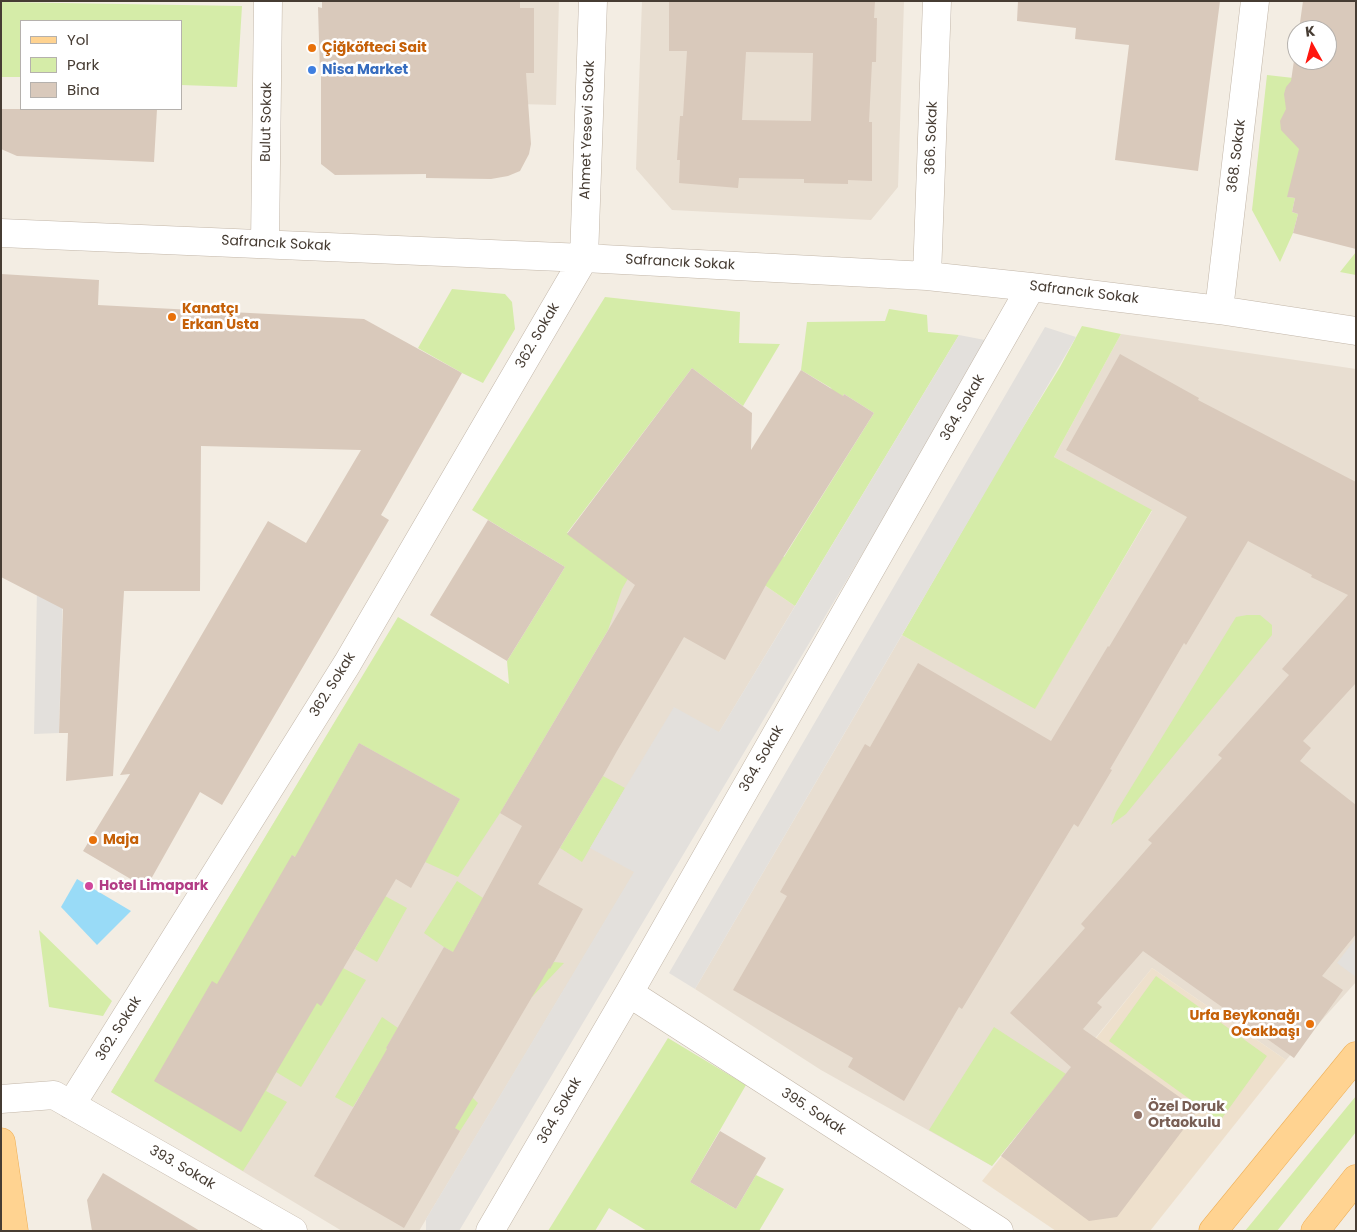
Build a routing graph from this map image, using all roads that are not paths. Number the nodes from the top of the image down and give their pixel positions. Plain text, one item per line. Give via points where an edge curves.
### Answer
1 (268, 1) edge
2 (593, 1) edge
3 (937, 1) edge
4 (1255, 1) edge
5 (1, 233) edge
6 (265, 244) junction
7 (584, 258) junction
8 (927, 276) junction
9 (1032, 287) junction
10 (1219, 310) junction
11 (1356, 331) edge
12 (629, 994) junction
13 (1356, 1056) edge
14 (1, 1100) edge
15 (71, 1105) junction
16 (1, 1142) edge
17 (1356, 1180) edge
18 (14, 1231) edge
19 (293, 1231) edge
20 (490, 1231) edge
21 (998, 1231) edge
22 (1213, 1231) edge
23 (1314, 1231) edge

1 - 6 street, Bulut Sokak
2 - 7 street, Ahmet Yesevi Sokak
3 - 8 street, 366. Sokak
4 - 10 street, 368. Sokak
5 - 6 street, Safrancık Sokak
6 - 7 street, Safrancık Sokak
7 - 8 street, Safrancık Sokak
7 - 15 street, 362. Sokak via 347,664
8 - 9 street, Safrancık Sokak
9 - 10 street, Safrancık Sokak
9 - 12 street, 364. Sokak
10 - 11 street, Safrancık Sokak
12 - 20 street, 364. Sokak
12 - 21 street, 395. Sokak
13 - 22 main road
14 - 15 street, 393. Sokak via 54,1095
15 - 19 street, 393. Sokak
16 - 18 main road
17 - 23 main road

